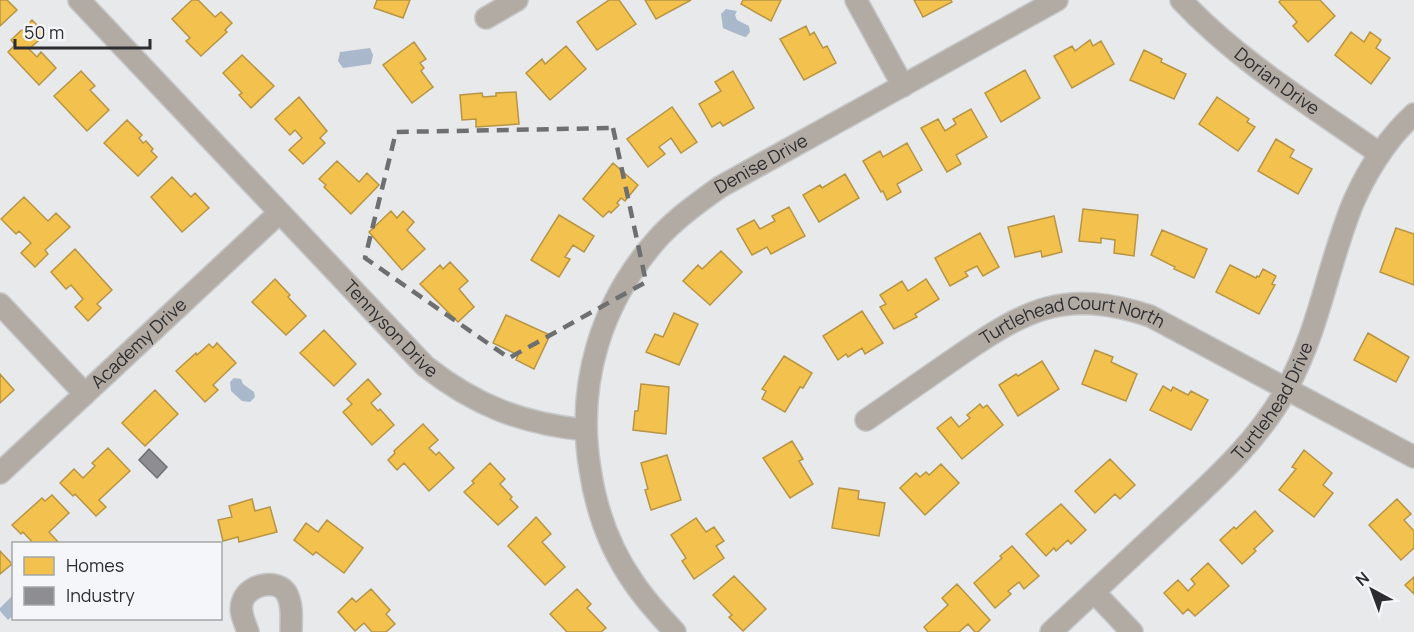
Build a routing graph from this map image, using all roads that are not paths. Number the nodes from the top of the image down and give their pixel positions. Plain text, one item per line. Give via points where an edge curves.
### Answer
1 (79, 0) edge
2 (517, 0) edge
3 (856, 0) edge
4 (1057, 0) edge
5 (1181, 0) edge
6 (486, 18) dead end
7 (903, 86) junction
8 (1414, 114) edge
9 (1380, 154) junction
10 (279, 213) junction
11 (0, 304) edge
12 (1287, 389) junction
13 (85, 394) junction
14 (866, 420) dead end
15 (585, 430) junction
16 (1414, 457) edge
17 (0, 473) edge
18 (1094, 592) junction
19 (248, 632) edge
20 (291, 632) edge
21 (675, 632) edge
22 (1051, 632) edge
23 (1132, 632) edge

1 - 10 street, Tennyson Drive
2 - 6 street
3 - 7 street
4 - 7 street, Denise Drive
5 - 9 street, Dorian Drive via 1216,35
7 - 15 street, Denise Drive via 720,187 661,236 629,279 601,334 588,383
8 - 9 street, Turtlehead Drive
9 - 12 street, Turtlehead Drive via 1352,204 1302,359
10 - 13 street, Academy Drive
10 - 15 street, Tennyson Drive via 407,348 443,380 475,400 511,415
11 - 13 street
12 - 14 street, Turtlehead Court North via 1149,316 1121,307 1074,304 1039,310 1001,327
12 - 16 street, Turtlehead Court North
12 - 18 street, Turtlehead Drive via 1262,428 1219,475
13 - 17 street, Academy Drive
15 - 21 street via 592,486 612,545 633,582
18 - 22 street, Turtlehead Drive
18 - 23 street
19 - 20 street via 241,613 243,600 260,585 275,585 285,592 291,605

